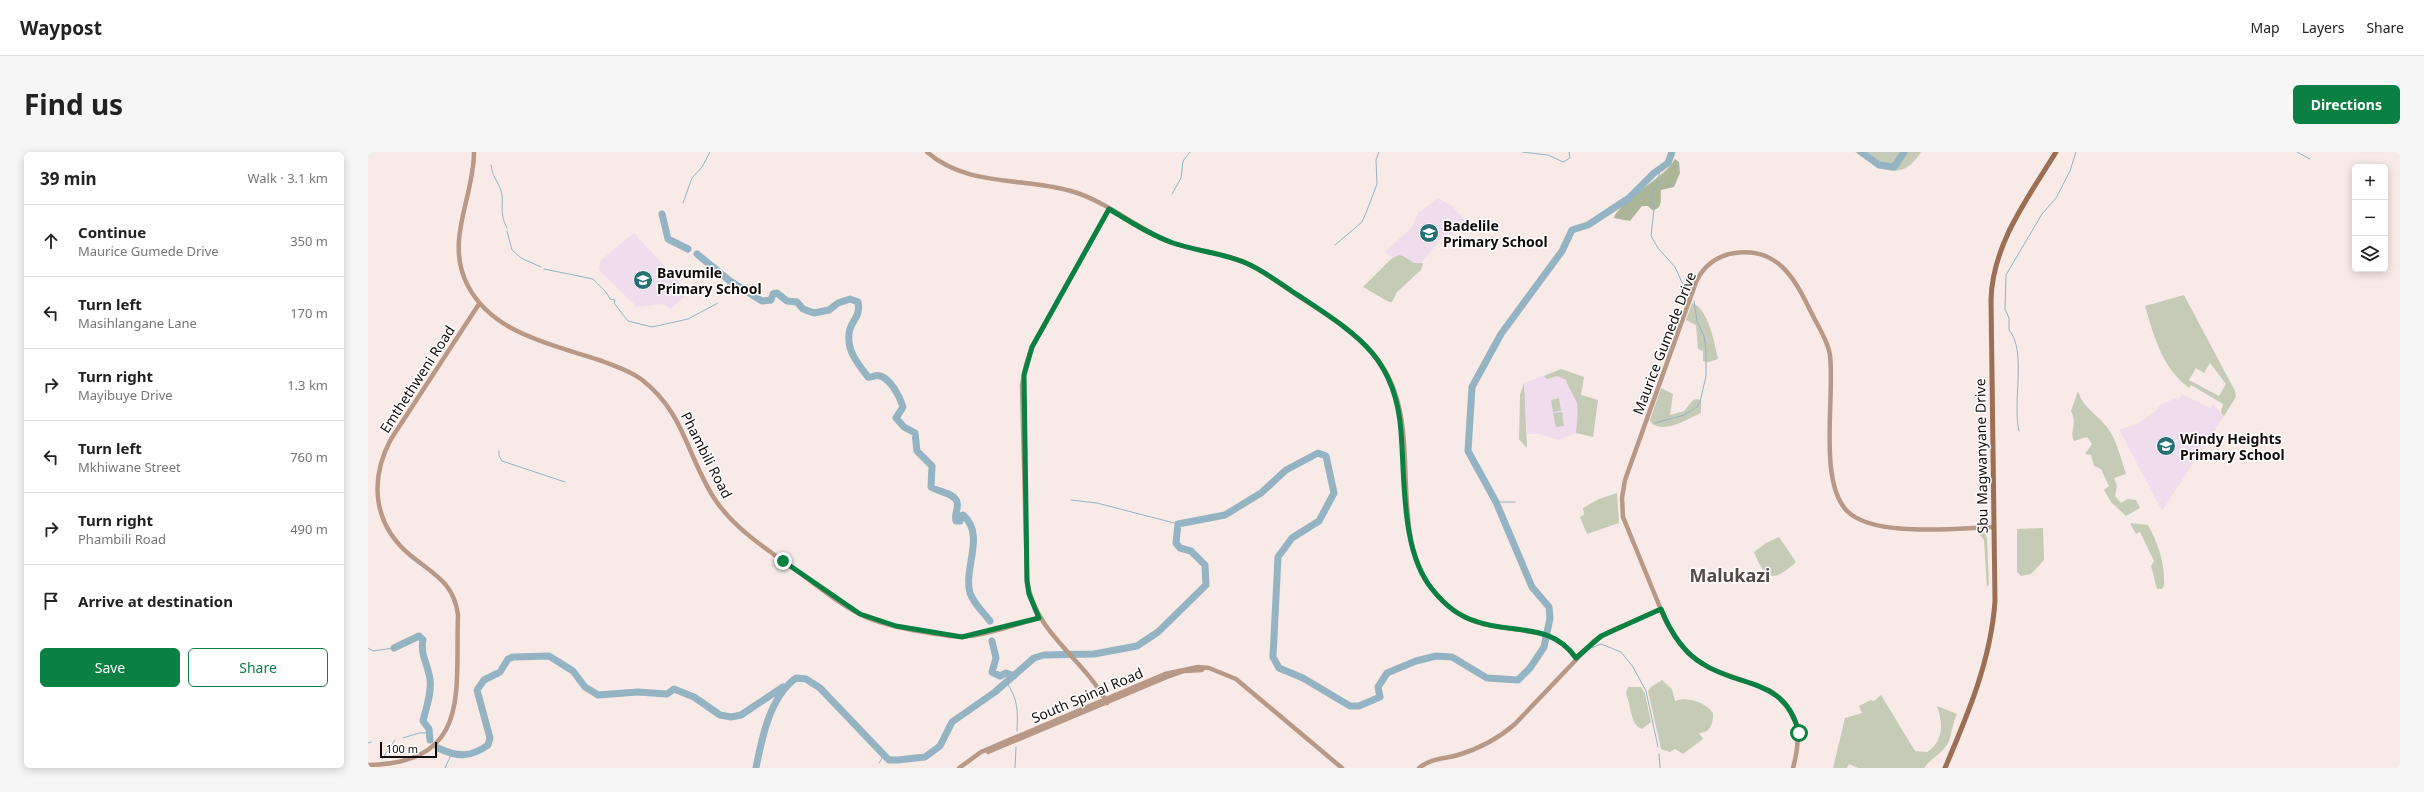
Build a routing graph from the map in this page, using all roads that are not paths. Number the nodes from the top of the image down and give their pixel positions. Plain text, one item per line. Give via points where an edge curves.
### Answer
1 (474, 152) edge
2 (927, 152) edge
3 (2056, 152) edge
4 (1109, 209) junction
5 (479, 304) junction
6 (1994, 527) junction
7 (1661, 609) junction
8 (1039, 618) junction
9 (1576, 658) junction
10 (1106, 701) junction
11 (368, 765) edge
12 (959, 768) edge
13 (1342, 768) edge
14 (1419, 768) edge
15 (1793, 768) edge
16 (1945, 768) edge

1 - 5 street, Phambili Road via 460,222 458,252 463,274
2 - 4 street via 953,170 970,176 1063,189
3 - 6 main road, Sbu Magwanyane Drive via 2006,235 1993,274 1991,298
4 - 8 street via 1032,347 1024,375 1027,581 1029,594
4 - 9 street via 1173,243 1252,266 1348,328 1362,341 1387,372 1395,391 1401,428 1410,537 1426,581 1443,601 1468,618 1497,627 1551,636 1568,647
5 - 8 street, Phambili Road via 512,329 616,366 642,380 673,412 710,490 733,522 771,552 860,614 902,627 962,637
5 - 11 street, Emthethweni Road via 391,439 380,464 377,479 380,512 390,533 410,555 446,584 456,601 458,614 451,721 439,740 417,756 396,763
6 - 7 street, Maurice Gumede Drive via 1889,528 1868,524 1846,510 1834,489 1831,475 1830,362 1826,342 1798,287 1784,268 1770,258 1755,253 1726,255 1708,265 1696,282 1622,492 1623,517
6 - 16 main road, Sbu Magwanyane Drive via 1993,631 1980,678
7 - 9 street via 1601,636
7 - 15 street, Maurice Gumede Drive via 1676,638 1696,660 1716,671 1769,690 1787,706 1794,718 1799,739
8 - 10 street
9 - 14 street via 1515,724 1502,734 1461,754 1434,760
10 - 12 street, South Spinal Road via 987,749
10 - 13 street, South Spinal Road via 1175,670 1198,667 1212,670 1236,679 1250,688

